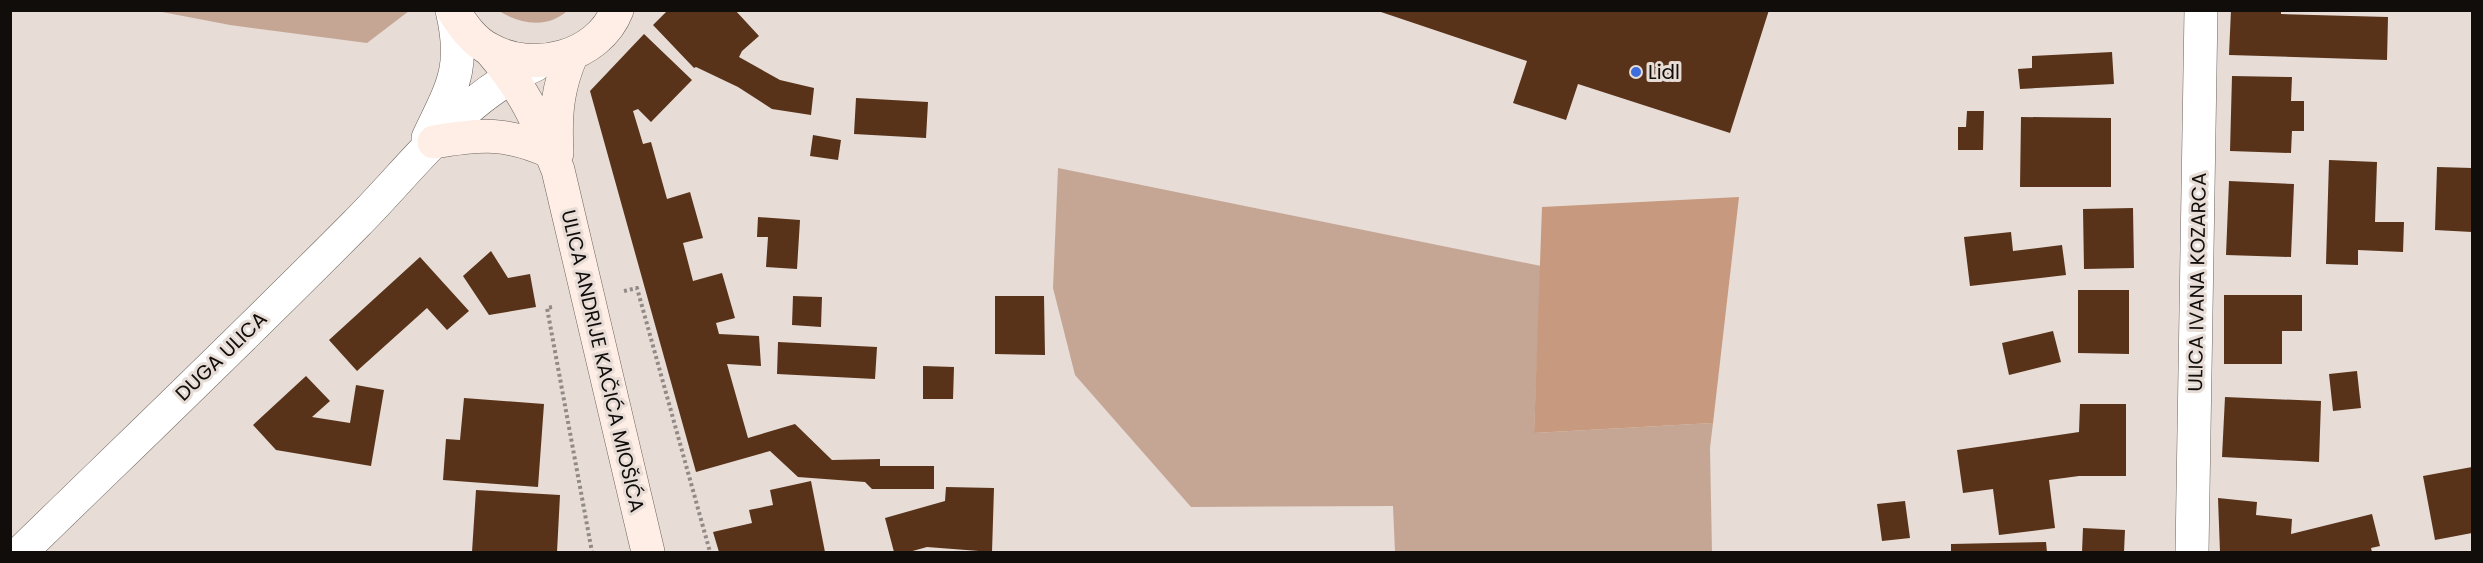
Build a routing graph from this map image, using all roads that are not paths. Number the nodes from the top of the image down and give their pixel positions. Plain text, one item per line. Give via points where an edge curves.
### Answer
1 (452, 10) edge
2 (617, 10) edge
3 (2201, 10) edge
4 (490, 50) junction
5 (559, 57) junction
6 (512, 75) junction
7 (426, 150) junction
8 (555, 161) junction
9 (21, 552) edge
10 (648, 552) edge
11 (2192, 552) edge

1 - 4 main road, DUGA ULICA via 467,32
1 - 7 street, DUGA ULICA via 459,57 454,84
2 - 5 main road, DUGA ULICA via 597,39
3 - 11 street, ULICA IVANA KOZARCA
4 - 5 main road, DUGA ULICA via 517,60
4 - 6 main road, ULICA ANDRIJE KAČIĆA MIOŠIĆA
5 - 6 street, DUGA ULICA
5 - 8 main road, ULICA ANDRIJE KAČIĆA MIOŠIĆA
6 - 7 street, DUGA ULICA via 485,93
6 - 8 main road, ULICA ANDRIJE KAČIĆA MIOŠIĆA
7 - 8 main road via 498,135 517,138
7 - 9 street, DUGA ULICA via 349,231
8 - 10 main road, ULICA ANDRIJE KAČIĆA MIOŠIĆA

